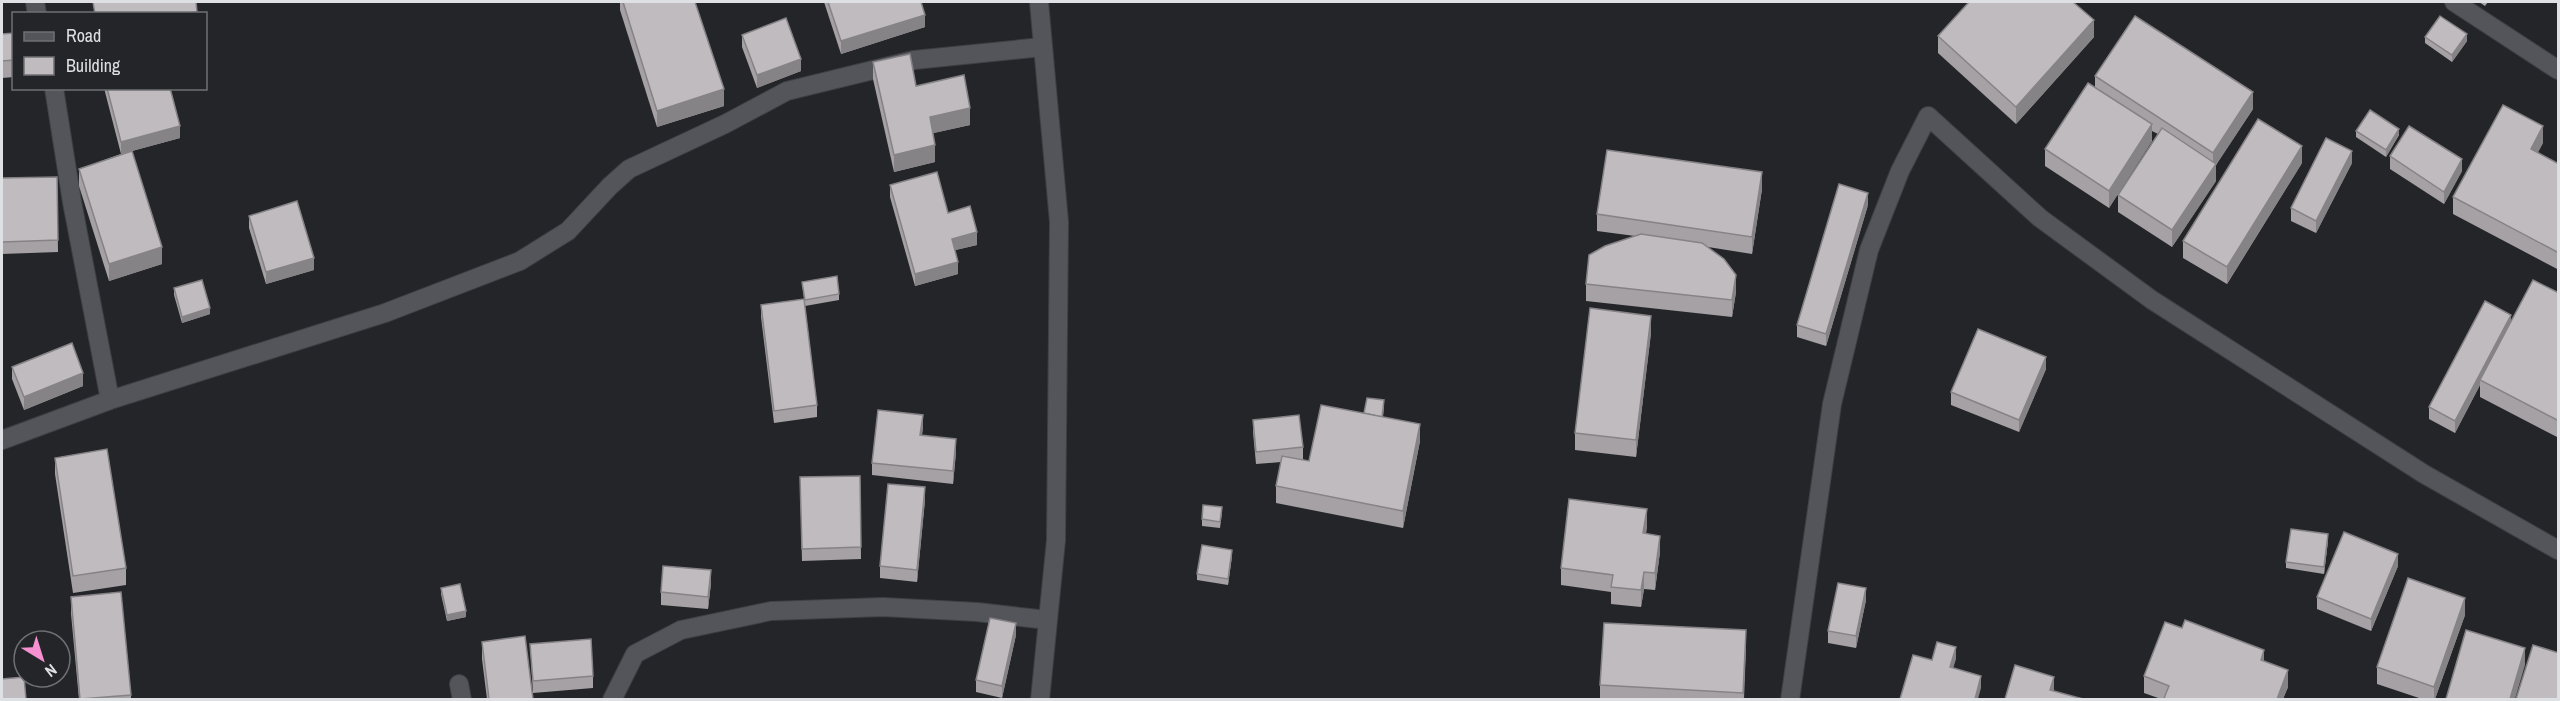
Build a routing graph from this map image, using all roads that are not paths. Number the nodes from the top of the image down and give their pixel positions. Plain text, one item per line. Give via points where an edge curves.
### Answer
1 (1039, 2) edge
2 (2454, 2) edge
3 (1042, 47) junction
4 (2559, 70) edge
5 (54, 90) edge
6 (110, 400) junction
7 (2, 440) edge
8 (2559, 550) edge
9 (1047, 620) junction
10 (612, 699) edge
11 (1040, 699) edge
12 (1790, 699) edge

1 - 3 street
2 - 4 street
3 - 6 street via 914,60 787,91 629,169 568,231 520,261 385,314
3 - 9 street via 1059,222 1056,540
5 - 6 street
6 - 7 street
8 - 12 street via 2424,474 2152,300 2040,218 1928,116 1900,171 1869,250 1832,404
9 - 10 street via 883,607 771,611 681,630 635,654
9 - 11 street

